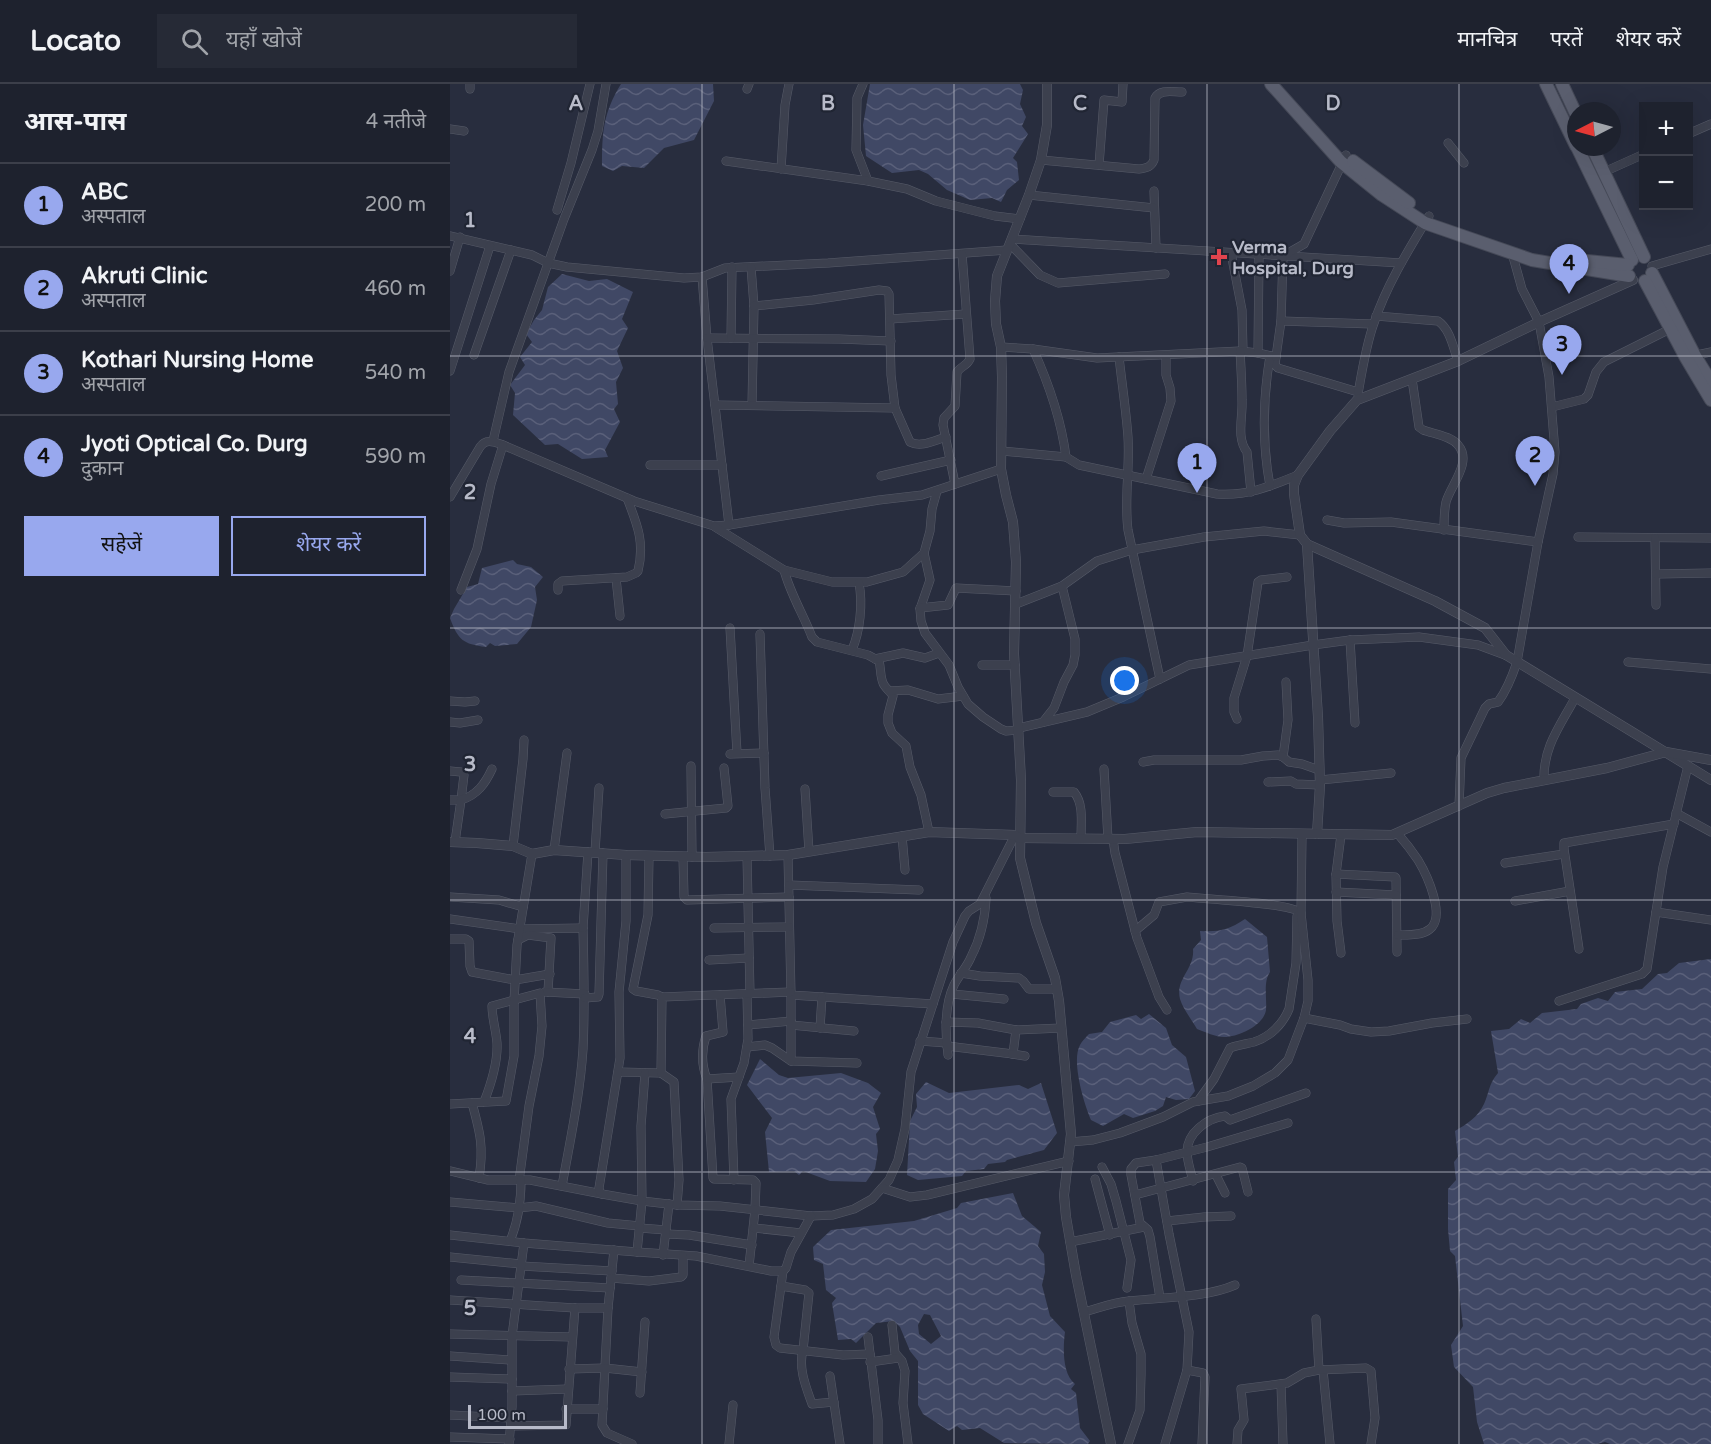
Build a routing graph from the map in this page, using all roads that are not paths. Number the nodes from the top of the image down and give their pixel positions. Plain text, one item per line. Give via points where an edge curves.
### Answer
1 (590, 84) edge
2 (606, 84) edge
3 (789, 84) edge
4 (863, 84) edge
5 (1047, 84) edge
6 (1124, 84) edge
7 (1546, 84) edge
8 (1562, 84) edge
9 (1276, 85) edge
10 (1182, 92) dead end
11 (1570, 102) edge
12 (1711, 124) edge
13 (1567, 127) edge
14 (450, 129) edge
15 (464, 131) dead end
16 (1693, 132) edge
17 (1448, 143) dead end
18 (1581, 156) edge
19 (1596, 156) edge
20 (1640, 156) edge
21 (1344, 159) junction
22 (1041, 160) junction
23 (726, 161) dead end
24 (1464, 163) dead end
25 (1099, 165) junction
26 (781, 169) junction
27 (1604, 172) junction
28 (868, 181) junction
29 (1154, 191) dead end
30 (1029, 195) junction
31 (1154, 208) junction
32 (557, 210) dead end
33 (1020, 219) junction
34 (1427, 220) junction
35 (450, 236) edge
36 (460, 237) junction
37 (485, 244) junction
38 (1010, 244) junction
39 (1156, 248) junction
40 (1711, 249) edge
41 (511, 250) junction
42 (1231, 253) junction
43 (1512, 253) junction
44 (962, 254) junction
45 (1260, 254) junction
46 (1283, 256) junction
47 (548, 262) junction
48 (1401, 263) junction
49 (732, 267) junction
50 (751, 267) junction
51 (1639, 270) junction
52 (450, 272) edge
53 (1165, 274) dead end
54 (702, 277) junction
55 (754, 306) junction
56 (966, 314) junction
57 (890, 319) junction
58 (1375, 320) junction
59 (1281, 321) junction
60 (1539, 322) junction
61 (1670, 329) junction
62 (707, 338) junction
63 (731, 338) junction
64 (753, 339) junction
65 (891, 341) junction
66 (1001, 347) junction
67 (1033, 349) junction
68 (1242, 351) junction
69 (1711, 352) edge
70 (1258, 353) junction
71 (474, 355) dead end
72 (1166, 356) junction
73 (1273, 356) junction
74 (1119, 357) junction
75 (1690, 357) junction
76 (1458, 361) junction
77 (450, 370) edge
78 (1412, 379) junction
79 (1711, 382) edge
80 (1357, 396) junction
81 (1711, 400) edge
82 (715, 405) junction
83 (752, 405) junction
84 (1552, 406) junction
85 (895, 408) junction
86 (946, 437) junction
87 (493, 441) junction
88 (503, 445) junction
89 (1002, 451) junction
90 (1066, 457) junction
91 (951, 460) junction
92 (650, 465) dead end
93 (722, 465) junction
94 (1002, 469) junction
95 (1128, 475) junction
96 (1298, 475) junction
97 (881, 476) dead end
98 (1146, 479) junction
99 (955, 484) junction
100 (1270, 486) junction
101 (452, 487) edge
102 (937, 491) junction
103 (1251, 492) junction
104 (450, 496) edge
105 (627, 498) junction
106 (1327, 520) dead end
107 (729, 525) junction
108 (714, 526) junction
109 (1444, 530) junction
110 (1300, 535) junction
111 (1578, 537) dead end
112 (1655, 538) junction
113 (1711, 538) edge
114 (1538, 542) junction
115 (1307, 544) junction
116 (1132, 550) junction
117 (924, 553) junction
118 (784, 570) junction
119 (1711, 573) edge
120 (1656, 574) junction
121 (1287, 577) dead end
122 (616, 578) junction
123 (859, 584) junction
124 (1062, 586) junction
125 (461, 590) dead end
126 (558, 590) dead end
127 (1016, 591) junction
128 (1016, 604) junction
129 (1656, 605) dead end
130 (920, 608) junction
131 (620, 616) dead end
132 (730, 628) dead end
133 (760, 634) dead end
134 (1350, 640) junction
135 (1313, 645) junction
136 (852, 650) junction
137 (939, 653) junction
138 (1506, 655) junction
139 (1247, 656) junction
140 (874, 659) junction
141 (1517, 662) junction
142 (1628, 662) dead end
143 (982, 665) dead end
144 (1015, 665) junction
145 (1711, 669) edge
146 (1160, 679) junction
147 (1286, 682) dead end
148 (889, 691) junction
149 (963, 696) junction
150 (1575, 698) junction
151 (475, 700) dead end
152 (450, 701) edge
153 (1237, 719) dead end
154 (478, 720) dead end
155 (450, 722) edge
156 (1043, 722) junction
157 (1355, 723) dead end
158 (1019, 729) junction
159 (524, 740) dead end
160 (1666, 752) junction
161 (567, 753) dead end
162 (764, 753) junction
163 (1283, 757) junction
164 (1711, 760) edge
165 (1143, 762) dead end
166 (691, 766) dead end
167 (1688, 766) junction
168 (724, 768) dead end
169 (492, 769) dead end
170 (1104, 769) dead end
171 (1319, 770) junction
172 (450, 771) edge
173 (1391, 773) dead end
174 (1544, 780) junction
175 (1711, 780) edge
176 (1268, 782) dead end
177 (1320, 782) junction
178 (599, 788) dead end
179 (805, 789) dead end
180 (1053, 792) dead end
181 (450, 800) edge
182 (461, 800) junction
183 (1459, 806) junction
184 (692, 812) junction
185 (1676, 813) junction
186 (665, 814) dead end
187 (1674, 824) junction
188 (929, 832) junction
189 (1711, 832) edge
190 (1317, 834) junction
191 (1398, 834) junction
192 (1302, 835) junction
193 (1341, 835) junction
194 (902, 836) junction
195 (1017, 837) junction
196 (1081, 838) junction
197 (1111, 838) junction
198 (452, 842) edge
199 (513, 846) junction
200 (554, 850) junction
201 (809, 851) junction
202 (595, 852) junction
203 (532, 854) junction
204 (1564, 854) junction
205 (626, 855) junction
206 (788, 855) junction
207 (649, 856) junction
208 (747, 856) junction
209 (770, 856) junction
210 (688, 857) junction
211 (1505, 863) dead end
212 (905, 870) dead end
213 (1336, 874) junction
214 (789, 885) junction
215 (919, 890) dead end
216 (1570, 891) junction
217 (1336, 892) junction
218 (986, 893) junction
219 (1396, 895) junction
220 (450, 897) edge
221 (748, 897) junction
222 (789, 897) junction
223 (1515, 901) dead end
224 (523, 908) junction
225 (1299, 911) junction
226 (1656, 912) junction
227 (450, 919) edge
228 (1711, 920) edge
229 (789, 927) junction
230 (583, 928) junction
231 (714, 928) dead end
232 (748, 928) junction
233 (519, 929) junction
234 (1135, 931) junction
235 (1398, 936) junction
236 (450, 939) edge
237 (518, 940) junction
238 (1579, 949) dead end
239 (1397, 952) dead end
240 (1341, 953) dead end
241 (749, 958) junction
242 (709, 960) dead end
243 (961, 973) junction
244 (550, 974) junction
245 (515, 980) junction
246 (1056, 989) junction
247 (544, 992) junction
248 (748, 994) junction
249 (791, 994) junction
250 (951, 994) junction
251 (720, 995) junction
252 (585, 996) junction
253 (662, 997) junction
254 (822, 997) junction
255 (1004, 999) dead end
256 (514, 1000) junction
257 (1559, 1001) dead end
258 (933, 1004) junction
259 (1167, 1010) dead end
260 (1304, 1018) junction
261 (1467, 1019) dead end
262 (791, 1023) junction
263 (946, 1023) junction
264 (748, 1025) junction
265 (820, 1028) junction
266 (1060, 1028) junction
267 (1016, 1030) junction
268 (854, 1031) dead end
269 (920, 1041) junction
270 (947, 1045) junction
271 (747, 1047) junction
272 (1012, 1054) junction
273 (948, 1055) dead end
274 (1025, 1056) dead end
275 (791, 1061) junction
276 (857, 1063) dead end
277 (618, 1072) junction
278 (645, 1073) junction
279 (661, 1073) junction
280 (739, 1077) junction
281 (707, 1079) junction
282 (1306, 1093) dead end
283 (1198, 1101) junction
284 (484, 1102) junction
285 (472, 1103) junction
286 (450, 1104) edge
287 (1288, 1123) dead end
288 (1070, 1142) junction
289 (1187, 1152) junction
290 (1156, 1160) junction
291 (1069, 1161) junction
292 (1102, 1167) dead end
293 (450, 1171) edge
294 (1216, 1175) junction
295 (479, 1178) junction
296 (1095, 1179) dead end
297 (520, 1180) junction
298 (734, 1180) junction
299 (1193, 1181) junction
300 (562, 1186) junction
301 (882, 1188) junction
302 (1161, 1188) junction
303 (1248, 1192) dead end
304 (1225, 1193) dead end
305 (602, 1194) junction
306 (1135, 1195) junction
307 (450, 1202) edge
308 (642, 1202) junction
309 (673, 1204) junction
310 (519, 1208) junction
311 (755, 1210) junction
312 (811, 1216) junction
313 (1231, 1216) dead end
314 (1167, 1221) junction
315 (640, 1227) junction
316 (1144, 1227) junction
317 (754, 1228) junction
318 (666, 1232) junction
319 (1123, 1232) junction
320 (801, 1233) junction
321 (450, 1235) edge
322 (1110, 1235) junction
323 (510, 1241) junction
324 (1070, 1242) junction
325 (524, 1243) junction
326 (752, 1245) junction
327 (614, 1250) junction
328 (637, 1252) junction
329 (663, 1255) junction
330 (683, 1256) junction
331 (450, 1257) edge
332 (521, 1265) junction
333 (749, 1266) junction
334 (783, 1271) junction
335 (611, 1274) junction
336 (461, 1280) dead end
337 (518, 1283) junction
338 (1235, 1285) dead end
339 (781, 1286) junction
340 (610, 1288) junction
341 (1127, 1288) dead end
342 (1181, 1295) junction
343 (1160, 1298) junction
344 (450, 1300) edge
345 (1129, 1301) junction
346 (516, 1304) junction
347 (575, 1308) junction
348 (608, 1308) junction
349 (1084, 1311) junction
350 (1316, 1319) dead end
351 (645, 1322) dead end
352 (892, 1325) dead end
353 (450, 1334) edge
354 (512, 1336) junction
355 (572, 1337) junction
356 (868, 1337) dead end
357 (803, 1350) junction
358 (450, 1356) edge
359 (870, 1358) junction
360 (898, 1358) junction
361 (511, 1360) junction
362 (605, 1368) junction
363 (569, 1369) junction
364 (1187, 1370) junction
365 (1321, 1370) junction
366 (642, 1372) junction
367 (830, 1376) dead end
368 (450, 1377) edge
369 (512, 1379) junction
370 (1281, 1384) junction
371 (568, 1389) junction
372 (512, 1391) junction
373 (640, 1393) dead end
374 (834, 1402) junction
375 (733, 1405) dead end
376 (566, 1409) junction
377 (603, 1409) junction
378 (450, 1415) edge
379 (511, 1422) junction
380 (450, 1437) edge
381 (510, 1441) edge
382 (632, 1444) edge
383 (729, 1444) edge
384 (840, 1444) edge
385 (878, 1444) edge
386 (908, 1444) edge
387 (1111, 1444) edge
388 (1128, 1444) edge
389 (1165, 1444) edge
390 (1202, 1444) edge
391 (1237, 1444) edge
392 (1283, 1444) edge
393 (1330, 1444) edge
394 (1371, 1444) edge

1 - 32 street
2 - 47 street via 592,150
3 - 26 street
4 - 28 street via 857,98 856,150
5 - 22 street via 1047,125
6 - 25 street via 1122,102 1104,100
7 - 13 main road
8 - 11 main road
9 - 21 main road
10 - 25 street via 1162,92 1155,98 1151,166 1139,169
12 - 16 street
14 - 15 street
17 - 24 street
18 - 51 main road
19 - 27 main road
20 - 27 street
21 - 34 main road via 1382,195
21 - 46 street via 1304,244
22 - 25 street
22 - 30 street
23 - 26 street
26 - 28 street
27 - 51 main road
28 - 33 street
29 - 31 street
30 - 31 street
30 - 33 street
31 - 39 street
33 - 38 street
34 - 43 main road
34 - 48 street
34 - 51 main road via 1552,257
35 - 36 street
36 - 37 street
36 - 52 street
37 - 41 street
37 - 77 street
38 - 39 street
38 - 44 street
38 - 53 street via 1040,275 1058,283
38 - 66 street via 997,276 996,324
39 - 42 street
40 - 51 street
41 - 47 street
41 - 71 street
42 - 45 street
42 - 68 street via 1242,310
43 - 51 main road via 1532,260
43 - 60 street via 1522,289
44 - 50 street
44 - 56 street
45 - 46 street
45 - 70 street
46 - 48 street
46 - 59 street
47 - 54 street via 567,267
47 - 87 street via 509,372
48 - 58 street
49 - 50 street
49 - 54 street
49 - 63 street
50 - 55 street
51 - 60 street
51 - 61 main road
51 - 75 main road
54 - 62 street
55 - 57 street via 884,290 889,294
55 - 64 street
56 - 57 street
56 - 86 street via 970,359 957,372 955,406 944,418
57 - 65 street
58 - 59 street
58 - 76 street via 1438,321 1447,330
58 - 80 street
59 - 73 street
60 - 76 street
60 - 84 street
61 - 75 main road
61 - 84 street via 1604,362 1584,399
62 - 63 street
62 - 82 street
63 - 64 street
64 - 65 street
64 - 83 street
65 - 85 street
66 - 67 street
66 - 89 street
67 - 74 street via 1097,358
67 - 90 street via 1058,412
68 - 70 street
68 - 72 street
68 - 103 street via 1242,441 1247,452
69 - 75 street
70 - 73 street
72 - 74 street
72 - 98 street via 1171,400
73 - 80 street via 1278,368
73 - 100 street via 1267,376 1264,444
74 - 95 street
75 - 79 main road
75 - 81 main road
76 - 78 street
78 - 80 street
78 - 109 street via 1419,427 1455,442 1462,455 1461,469 1446,504
80 - 96 street
82 - 83 street
82 - 93 street
83 - 85 street
84 - 114 street via 1556,452
85 - 86 street via 910,442 920,444
86 - 91 street
87 - 88 street
87 - 101 street via 483,443
88 - 105 street
88 - 125 street via 477,549
89 - 90 street
89 - 94 street
90 - 95 street via 1079,465
91 - 97 street
91 - 99 street
92 - 93 street
93 - 107 street
94 - 99 street
94 - 127 street via 1016,541
95 - 98 street
95 - 116 street via 1125,510
96 - 100 street
96 - 110 street via 1294,494
98 - 103 street via 1218,494
99 - 102 street
100 - 103 street
101 - 104 street
102 - 107 street
102 - 117 street
105 - 108 street
105 - 122 street via 640,534 640,562 636,573
106 - 109 street via 1344,524 1391,522
107 - 108 street
108 - 118 street
109 - 114 street
110 - 115 street
110 - 116 street via 1264,531
111 - 112 street
112 - 113 street
112 - 120 street
114 - 141 street
115 - 135 street
115 - 138 street via 1485,627
116 - 124 street via 1097,561
116 - 146 street
117 - 123 street via 903,572
117 - 130 street via 930,580
118 - 123 street
118 - 136 street via 812,637 817,642
119 - 120 street
120 - 129 street
121 - 139 street via 1258,582
122 - 126 street via 562,581
122 - 131 street
123 - 136 street via 860,616
124 - 128 street
124 - 156 street via 1075,655 1054,708
127 - 128 street
127 - 130 street via 956,588 948,605
128 - 144 street
130 - 137 street via 925,633
132 - 162 street via 734,754
133 - 162 street
134 - 135 street
134 - 138 street via 1419,637 1478,645
134 - 157 street
135 - 139 street
135 - 171 street
136 - 140 street
137 - 140 street via 925,658 903,653
137 - 149 street
138 - 141 street
139 - 146 street via 1189,666
139 - 153 street via 1234,698
140 - 148 street via 879,661 882,682
141 - 150 street
141 - 183 street via 1505,692 1498,702 1485,708 1461,758
142 - 145 street
143 - 144 street
144 - 158 street
146 - 156 street via 1087,712
147 - 163 street via 1288,720
148 - 149 street via 908,690 938,699
148 - 188 street via 893,696 888,723 892,733 906,746
149 - 158 street via 994,725 1006,731
150 - 160 street
150 - 174 street via 1549,745
151 - 152 street
154 - 155 street
156 - 158 street
158 - 195 street via 1022,814
159 - 199 street
160 - 164 street
160 - 167 street
160 - 174 street
161 - 200 street
162 - 209 street
163 - 165 street
163 - 171 street
166 - 184 street
167 - 175 street
167 - 185 street
168 - 184 street via 728,806
169 - 182 street via 478,792
170 - 197 street
171 - 177 street
172 - 182 street via 464,775
173 - 177 street
174 - 183 street via 1504,788
176 - 177 street
177 - 190 street
178 - 202 street
179 - 201 street
180 - 196 street via 1074,792 1078,797
181 - 182 street
182 - 198 street
183 - 191 street
184 - 186 street
184 - 210 street
185 - 187 street
185 - 189 street
187 - 204 street via 1569,841 1564,843
187 - 226 street
188 - 194 street
188 - 195 street
190 - 192 street
190 - 193 street
191 - 193 street
191 - 235 street via 1418,859 1437,912 1430,929
192 - 197 street via 1197,832
192 - 225 street
193 - 213 street
194 - 201 street
194 - 212 street
195 - 196 street
195 - 218 street
195 - 246 street via 1023,876
196 - 197 street
197 - 234 street
198 - 199 street
199 - 203 street
200 - 202 street
200 - 203 street
201 - 206 street
202 - 205 street
202 - 230 street
202 - 252 street via 599,994
203 - 224 street
204 - 211 street
204 - 216 street
205 - 207 street
205 - 277 street
206 - 209 street
206 - 214 street
207 - 210 street
207 - 253 street via 648,915 633,989
208 - 209 street
208 - 210 street
208 - 221 street
210 - 221 street via 684,897 687,900
213 - 217 street
213 - 219 street via 1395,877
214 - 215 street
214 - 222 street
216 - 223 street
216 - 238 street
217 - 219 street
217 - 240 street
218 - 243 street via 980,937
218 - 258 street via 965,916
219 - 235 street
220 - 224 street via 499,900
221 - 222 street
221 - 232 street
222 - 229 street
224 - 233 street
225 - 234 street via 1176,898 1159,902 1154,915
225 - 260 street via 1308,980
225 - 283 street via 1287,1015 1265,1037 1230,1048
226 - 228 street
226 - 257 street via 1645,972
227 - 233 street
229 - 232 street
229 - 249 street
230 - 233 street
230 - 252 street
231 - 232 street
232 - 241 street
233 - 237 street
234 - 259 street
235 - 239 street
236 - 245 street via 469,941 472,972
237 - 244 street via 528,935 551,938
237 - 245 street
241 - 242 street
241 - 248 street
243 - 246 street via 1019,978 1029,989
243 - 250 street
244 - 245 street
244 - 247 street
245 - 256 street
246 - 266 street
247 - 252 street
247 - 256 street
247 - 297 street via 539,1056
248 - 249 street
248 - 251 street
248 - 264 street
249 - 254 street
249 - 262 street
250 - 255 street
250 - 263 street
251 - 253 street
251 - 281 street via 723,1032 706,1036 702,1053
252 - 300 street via 578,1092
253 - 279 street
254 - 258 street
254 - 265 street
256 - 284 street via 492,1006 497,1055
256 - 284 street via 514,1056 506,1101
258 - 269 street
260 - 261 street via 1371,1032
260 - 283 street via 1288,1060 1275,1073 1228,1096
262 - 264 street
262 - 265 street
262 - 275 street
263 - 267 street via 978,1023
263 - 270 street
264 - 271 street
265 - 268 street
266 - 267 street
266 - 288 street
267 - 272 street
269 - 270 street
269 - 301 street via 911,1072 898,1160
270 - 272 street
270 - 273 street
271 - 275 street via 772,1048
271 - 280 street
272 - 274 street
275 - 276 street
277 - 278 street
277 - 305 street via 599,1188
278 - 279 street
278 - 308 street
279 - 309 street via 674,1082 679,1180
280 - 281 street
280 - 298 street via 731,1099
281 - 298 street via 713,1178
282 - 289 street via 1249,1115 1230,1120 1222,1116 1205,1124 1192,1134
283 - 288 street via 1120,1133
284 - 285 street
285 - 286 street
285 - 295 street via 481,1137
287 - 289 street
288 - 291 street
289 - 290 street
289 - 299 street
290 - 302 street
290 - 306 street via 1133,1166
291 - 301 street via 927,1195 910,1197
291 - 324 street via 1064,1195
292 - 319 street via 1111,1184
293 - 295 street
294 - 299 street
294 - 303 street via 1242,1168
294 - 304 street
295 - 297 street
296 - 322 street
297 - 300 street
297 - 310 street
298 - 311 street via 755,1181
299 - 302 street
300 - 305 street
301 - 312 street via 855,1209
302 - 306 street
302 - 314 street
305 - 308 street
306 - 316 street
307 - 310 street
308 - 309 street
308 - 315 street
309 - 311 street
309 - 318 street
310 - 315 street via 544,1207
310 - 323 street
311 - 312 street
311 - 317 street
312 - 320 street
313 - 314 street
314 - 342 street
315 - 318 street
315 - 328 street
316 - 319 street
316 - 343 street via 1150,1237
317 - 320 street
317 - 326 street
318 - 326 street
318 - 329 street
319 - 322 street
319 - 341 street via 1131,1260
320 - 334 street
321 - 323 street
322 - 324 street
323 - 325 street
324 - 349 street
325 - 327 street
325 - 332 street
326 - 333 street
327 - 328 street
327 - 335 street
328 - 329 street
329 - 330 street
330 - 333 street
330 - 335 street via 681,1277 650,1281
331 - 332 street
332 - 335 street
332 - 337 street
333 - 334 street
334 - 339 street
335 - 340 street
336 - 337 street
337 - 340 street
337 - 346 street
338 - 342 street
339 - 357 street via 809,1293
339 - 357 street via 774,1340 780,1348
340 - 348 street
342 - 343 street
342 - 364 street via 1189,1332
343 - 345 street
344 - 346 street
345 - 349 street
345 - 388 street via 1142,1374 1140,1410
346 - 347 street
346 - 354 street
347 - 348 street
347 - 355 street
348 - 362 street
349 - 387 street
350 - 365 street
351 - 366 street
352 - 360 street
353 - 354 street
354 - 355 street
354 - 361 street
355 - 363 street
356 - 359 street
357 - 359 street
357 - 374 street via 801,1369 812,1403
358 - 361 street
359 - 360 street
359 - 385 street
360 - 386 street via 905,1371 903,1402
361 - 369 street
362 - 363 street
362 - 366 street
362 - 377 street
363 - 371 street
364 - 389 street
364 - 390 street via 1203,1373 1205,1377
365 - 370 street
365 - 393 street
365 - 394 street via 1371,1371 1375,1419
366 - 373 street
367 - 374 street
368 - 369 street
369 - 372 street
370 - 391 street via 1241,1389 1244,1420
370 - 392 street
371 - 372 street
371 - 376 street
372 - 379 street
374 - 384 street
375 - 383 street
376 - 377 street
376 - 379 street via 565,1426
377 - 382 street via 604,1430
378 - 379 street
379 - 381 street
380 - 381 street

